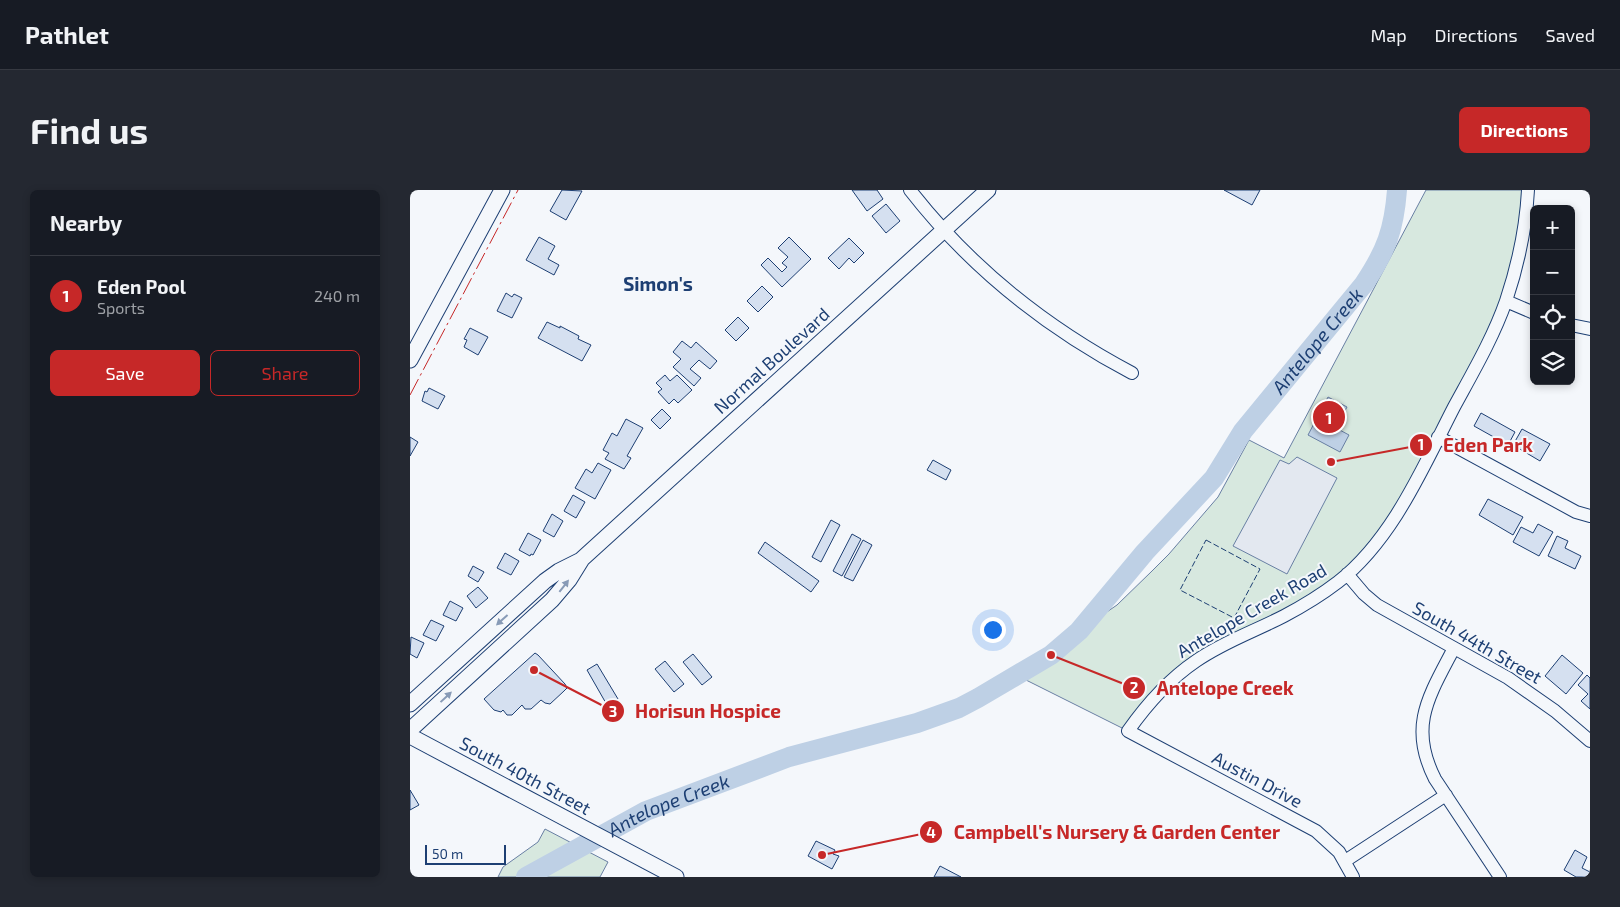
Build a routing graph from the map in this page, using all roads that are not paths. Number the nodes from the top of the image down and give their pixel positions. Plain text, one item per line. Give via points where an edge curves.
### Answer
1 (502, 190) edge
2 (910, 190) edge
3 (988, 190) edge
4 (1528, 190) edge
5 (944, 230) junction
6 (1506, 301) junction
7 (1530, 310) edge
8 (1575, 325) edge
9 (1590, 329) edge
10 (410, 360) edge
11 (1132, 373) dead end
12 (1438, 437) junction
13 (1590, 516) edge
14 (582, 559) junction
15 (1347, 574) junction
16 (1454, 648) junction
17 (410, 704) edge
18 (410, 730) edge
19 (1128, 731) joint
20 (410, 736) edge
21 (1590, 741) edge
22 (1446, 795) junction
23 (1345, 861) junction
24 (676, 877) edge
25 (1354, 877) edge
26 (1500, 877) edge

1 - 10 main road
2 - 5 street
3 - 5 main road, Normal Boulevard
4 - 6 street, Antelope Creek Road via 1523,235
5 - 11 street via 968,256 1024,305 1080,344
5 - 14 main road, Normal Boulevard
6 - 7 street
6 - 12 street, Antelope Creek Road
8 - 9 street
12 - 13 street via 1576,512
12 - 15 street, Antelope Creek Road via 1395,518
14 -> 17 main road, Normal Boulevard via 545,581
18 -> 14 main road, Normal Boulevard via 552,600
15 - 16 street, South 44th Street via 1377,605
15 - 19 street, Antelope Creek Road via 1284,616 1197,660 1158,692
16 - 21 street, South 44th Street via 1534,694
16 - 22 street via 1430,694 1422,724 1429,767
19 - 23 street, Austin Drive via 1316,832
20 - 24 main road, South 40th Street
22 - 23 street
22 - 26 street
23 - 25 street, Austin Drive

